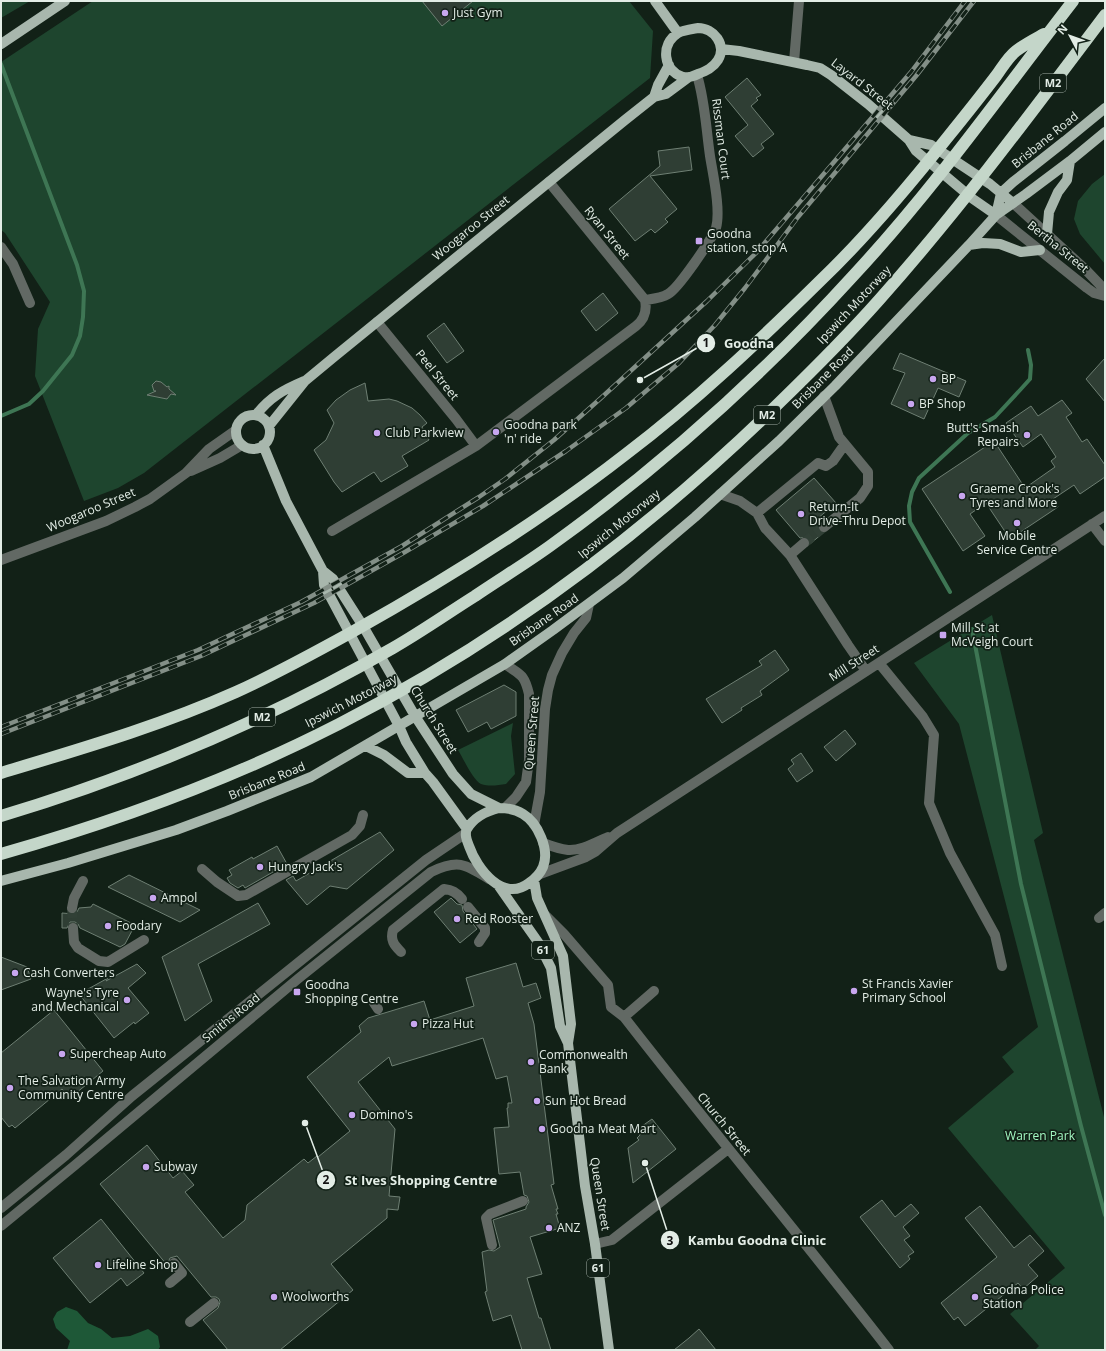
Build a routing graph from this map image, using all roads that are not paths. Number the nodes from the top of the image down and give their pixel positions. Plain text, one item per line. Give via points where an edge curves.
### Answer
1 (65, 1) edge
2 (655, 1) edge
3 (800, 1) edge
4 (1073, 1) edge
5 (1105, 15) edge
6 (1050, 30) junction
7 (678, 33) junction
8 (4, 43) edge
9 (721, 48) junction
10 (794, 62) junction
11 (669, 65) junction
12 (693, 76) junction
13 (654, 97) junction
14 (1105, 108) edge
15 (1105, 132) edge
16 (909, 140) junction
17 (1070, 161) junction
18 (549, 182) junction
19 (1001, 193) junction
20 (1013, 203) junction
21 (996, 215) junction
22 (1047, 234) junction
23 (969, 244) junction
24 (1, 247) edge
25 (1040, 250) junction
26 (1105, 290) edge
27 (1105, 296) edge
28 (645, 300) junction
29 (30, 303) dead end
30 (377, 322) junction
31 (305, 381) junction
32 (824, 396) junction
33 (256, 415) junction
34 (269, 426) junction
35 (236, 430) junction
36 (844, 444) junction
37 (242, 445) junction
38 (264, 445) junction
39 (476, 446) junction
40 (186, 473) junction
41 (720, 494) junction
42 (757, 513) junction
43 (1105, 516) edge
44 (1092, 524) junction
45 (824, 527) tunnel mouth
46 (332, 531) dead end
47 (1105, 541) edge
48 (804, 543) tunnel mouth
49 (790, 554) junction
50 (1, 560) edge
51 (323, 571) junction
52 (589, 604) junction
53 (363, 626) junction
54 (349, 634) junction
55 (879, 663) junction
56 (505, 664) junction
57 (866, 671) junction
58 (415, 716) junction
59 (399, 726) junction
60 (366, 746) junction
61 (1, 773) edge
62 (425, 773) junction
63 (502, 808) junction
64 (363, 815) dead end
65 (1, 816) edge
66 (534, 825) junction
67 (466, 831) junction
68 (617, 833) junction
69 (543, 843) junction
70 (1, 854) edge
71 (202, 868) dead end
72 (537, 877) junction
73 (489, 879) junction
74 (1, 881) edge
75 (83, 881) dead end
76 (498, 885) junction
77 (72, 908) tunnel mouth
78 (544, 914) junction
79 (73, 928) tunnel mouth
80 (144, 940) dead end
81 (480, 942) dead end
82 (401, 952) dead end
83 (1002, 966) dead end
84 (290, 968) junction
85 (299, 978) junction
86 (654, 991) dead end
87 (624, 1017) junction
88 (568, 1043) junction
89 (728, 1149) junction
90 (523, 1201) dead end
91 (1, 1208) edge
92 (1, 1226) edge
93 (595, 1244) junction
94 (492, 1245) dead end
95 (174, 1263) dead end
96 (170, 1283) dead end
97 (214, 1303) dead end
98 (190, 1322) dead end
99 (609, 1350) edge
100 (889, 1350) edge

1 - 8 main road
2 - 7 main road
3 - 10 street
4 - 6 highway, Ipswich Motorway / M2
5 - 70 highway, Ipswich Motorway / M2 via 948,220 878,302 764,418 716,462 600,559 496,633 417,682 337,726 205,785 61,837
6 - 53 highway via 1014,52 963,118 871,227 825,276 741,357 627,454 551,509 438,583
6 - 65 highway, Ipswich Motorway / M2 via 922,197 809,324 682,442 594,514 548,548 398,645 346,675 237,729 176,755 98,785
7 - 9 main road via 698,28 706,29 717,38
7 - 11 main road via 669,42 666,50
9 - 10 main road, Layard Street
9 - 12 main road via 714,65
10 - 16 main road, Layard Street via 820,68 831,74
11 - 12 main road via 679,75
11 - 13 main road, Woogaroo Street
12 - 13 main road, Woogaroo Street via 666,94
12 - 28 street, Rissman Court via 704,105 717,207 716,228 709,243 672,292
13 - 18 main road, Woogaroo Street
14 - 19 main road, Brisbane Road
15 - 17 main road, Brisbane Road
16 - 19 main road, Layard Street via 931,145
16 - 21 main road, Layard Street via 916,151
17 - 20 main road, Brisbane Road
17 - 22 main road via 1067,180 1049,212
18 - 28 street, Ryan Street
18 - 30 main road, Woogaroo Street
19 - 20 main road, Layard Street
19 - 21 main road
20 - 21 main road, Brisbane Road
20 - 22 street, Bertha Street
21 - 23 main road, Brisbane Road
21 - 25 street, Bertha Street
22 - 26 street, Bertha Street
23 - 25 main road via 1000,244 1021,252
23 - 32 main road, Brisbane Road
24 - 29 street via 13,264
25 - 27 street, Bertha Street via 1094,293
28 - 39 street via 646,312 640,323
30 - 31 main road, Woogaroo Street
30 - 39 street, Peel Street
31 - 33 main road, Woogaroo Street via 282,390 264,404
31 - 34 main road, Woogaroo Street
32 - 36 street
32 - 41 main road, Brisbane Road
33 - 34 main road via 262,417
33 - 35 main road via 241,420
34 - 38 main road via 270,436
35 - 37 main road
35 - 40 street, Woogaroo Street via 210,449
36 - 42 street via 833,461 826,466 818,463
36 - 45 street via 868,472 868,486 860,498
37 - 38 main road via 253,449
37 - 40 street, Woogaroo Street
38 - 51 main road, Church Street via 286,501
39 - 46 street
40 - 50 street, Woogaroo Street via 150,499 122,514
41 - 42 street via 740,501
41 - 52 main road, Brisbane Road via 624,578
42 - 49 street via 765,528
43 - 44 street, Mill Street
44 - 47 street
44 - 55 street, Mill Street
48 - 49 street
49 - 57 street
51 - 53 main road, Church Street via 333,579
51 - 54 main road, Church Street via 324,585
52 - 56 main road, Brisbane Road
52 - 66 street, Queen Street via 586,618 562,653 547,694 540,792
53 - 54 highway
53 - 58 main road, Church Street
54 - 59 main road, Church Street
54 - 61 highway via 276,673 200,707 110,740
55 - 57 street, Mill Street
55 - 83 street via 923,717 934,735 929,803 950,853 995,935
56 - 58 main road, Brisbane Road
56 - 63 street, Queen Street via 524,678 529,694 529,760 526,782 516,797
57 - 68 street, Mill Street
58 - 59 main road, Brisbane Road
58 - 63 main road, Church Street via 460,783 471,794
59 - 60 main road, Brisbane Road
59 - 62 main road, Church Street
60 - 62 main road via 384,755 408,773
60 - 74 main road, Brisbane Road via 312,777 176,830
62 - 67 main road, Church Street
63 - 66 main road, 61 via 522,814
63 - 67 main road via 479,816
64 - 71 street via 360,826 352,835 246,895 238,896
66 - 69 main road, 61
67 - 73 main road, 61 via 473,856
67 - 84 street, Smiths Road
68 - 69 street, Mill Street via 572,850
68 - 72 street, Mill Street via 586,857
69 - 72 main road, 61 via 544,866
72 - 76 main road, 61 via 526,886 513,889
72 - 78 main road, Queen Street / 61 via 536,893
73 - 76 main road, 61
73 - 85 street, Smiths Road via 464,865 447,865 431,872
75 - 77 street
76 - 88 main road, Queen Street / 61 via 538,942 552,968 560,1026
78 - 87 street, Church Street via 608,985 611,1007
78 - 88 main road, Queen Street / 61 via 564,956 571,1024
79 - 80 street via 74,942 78,948 99,961 108,962
81 - 82 street via 485,934 485,928 456,892 444,889 393,930 392,942
84 - 85 street
84 - 91 street, Smiths Road via 132,1096
85 - 92 street, Smiths Road
86 - 87 street
87 - 89 street, Church Street
88 - 93 main road, Queen Street / 61 via 585,1186
89 - 93 street via 612,1240
89 - 100 street, Church Street
90 - 94 street via 486,1218
93 - 99 main road, Queen Street / 61
95 - 96 street via 182,1273
97 - 98 street

